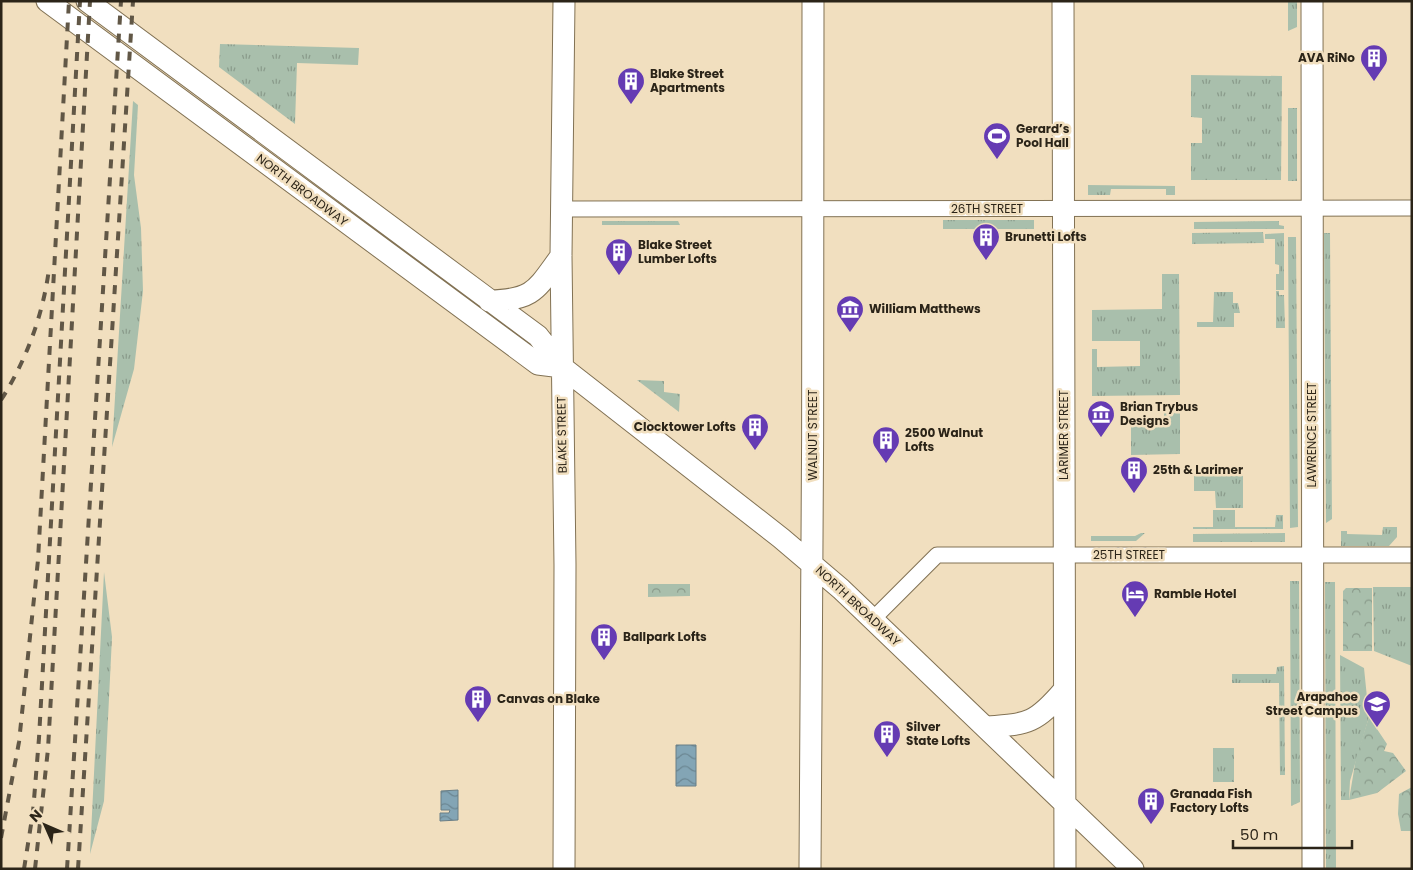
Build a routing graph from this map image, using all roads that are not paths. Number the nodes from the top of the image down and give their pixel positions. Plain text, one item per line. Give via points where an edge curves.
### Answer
1 (47, 1) edge
2 (87, 1) edge
3 (564, 1) edge
4 (813, 1) edge
5 (1063, 1) edge
6 (1312, 1) edge
7 (1312, 208) junction
8 (1412, 208) edge
9 (562, 209) junction
10 (813, 209) junction
11 (1063, 209) junction
12 (560, 256) junction
13 (489, 301) junction
14 (562, 367) junction
15 (1064, 555) junction
16 (1412, 555) edge
17 (1312, 556) junction
18 (814, 564) junction
19 (873, 619) junction
20 (1064, 690) junction
21 (987, 727) junction
22 (1064, 801) junction
23 (564, 869) edge
24 (810, 869) edge
25 (1064, 869) edge
26 (1132, 869) edge
27 (1313, 869) edge

1 - 14 main road, NORTH BROADWAY via 538,364
2 - 13 main road, NORTH BROADWAY
3 - 9 main road, BLAKE STREET
4 - 10 main road, WALNUT STREET
5 - 11 main road, LARIMER STREET
6 - 7 main road, LAWRENCE STREET
7 - 8 street, 26TH STREET
7 - 11 street, 26TH STREET
7 - 17 main road, LAWRENCE STREET
9 - 10 street, 26TH STREET
9 - 12 main road, BLAKE STREET
10 - 11 street, 26TH STREET
10 - 18 main road, WALNUT STREET
11 - 15 main road, LARIMER STREET
12 - 13 main road via 539,286 528,295 514,300
12 - 14 main road, BLAKE STREET
13 - 14 main road, NORTH BROADWAY via 538,336
14 - 18 main road, NORTH BROADWAY
14 - 23 main road, BLAKE STREET
15 - 17 street, 25TH STREET
15 - 19 street, 25TH STREET via 937,555
15 - 20 main road, LARIMER STREET
16 - 17 street, 25TH STREET
17 - 27 main road, LAWRENCE STREET
18 - 19 main road, NORTH BROADWAY
18 - 24 main road, WALNUT STREET via 810,660
19 - 21 main road, NORTH BROADWAY
20 - 21 main road via 1033,720 1021,725
20 - 22 main road, LARIMER STREET
21 - 22 main road, NORTH BROADWAY
22 - 25 main road, LARIMER STREET
22 - 26 main road, NORTH BROADWAY

